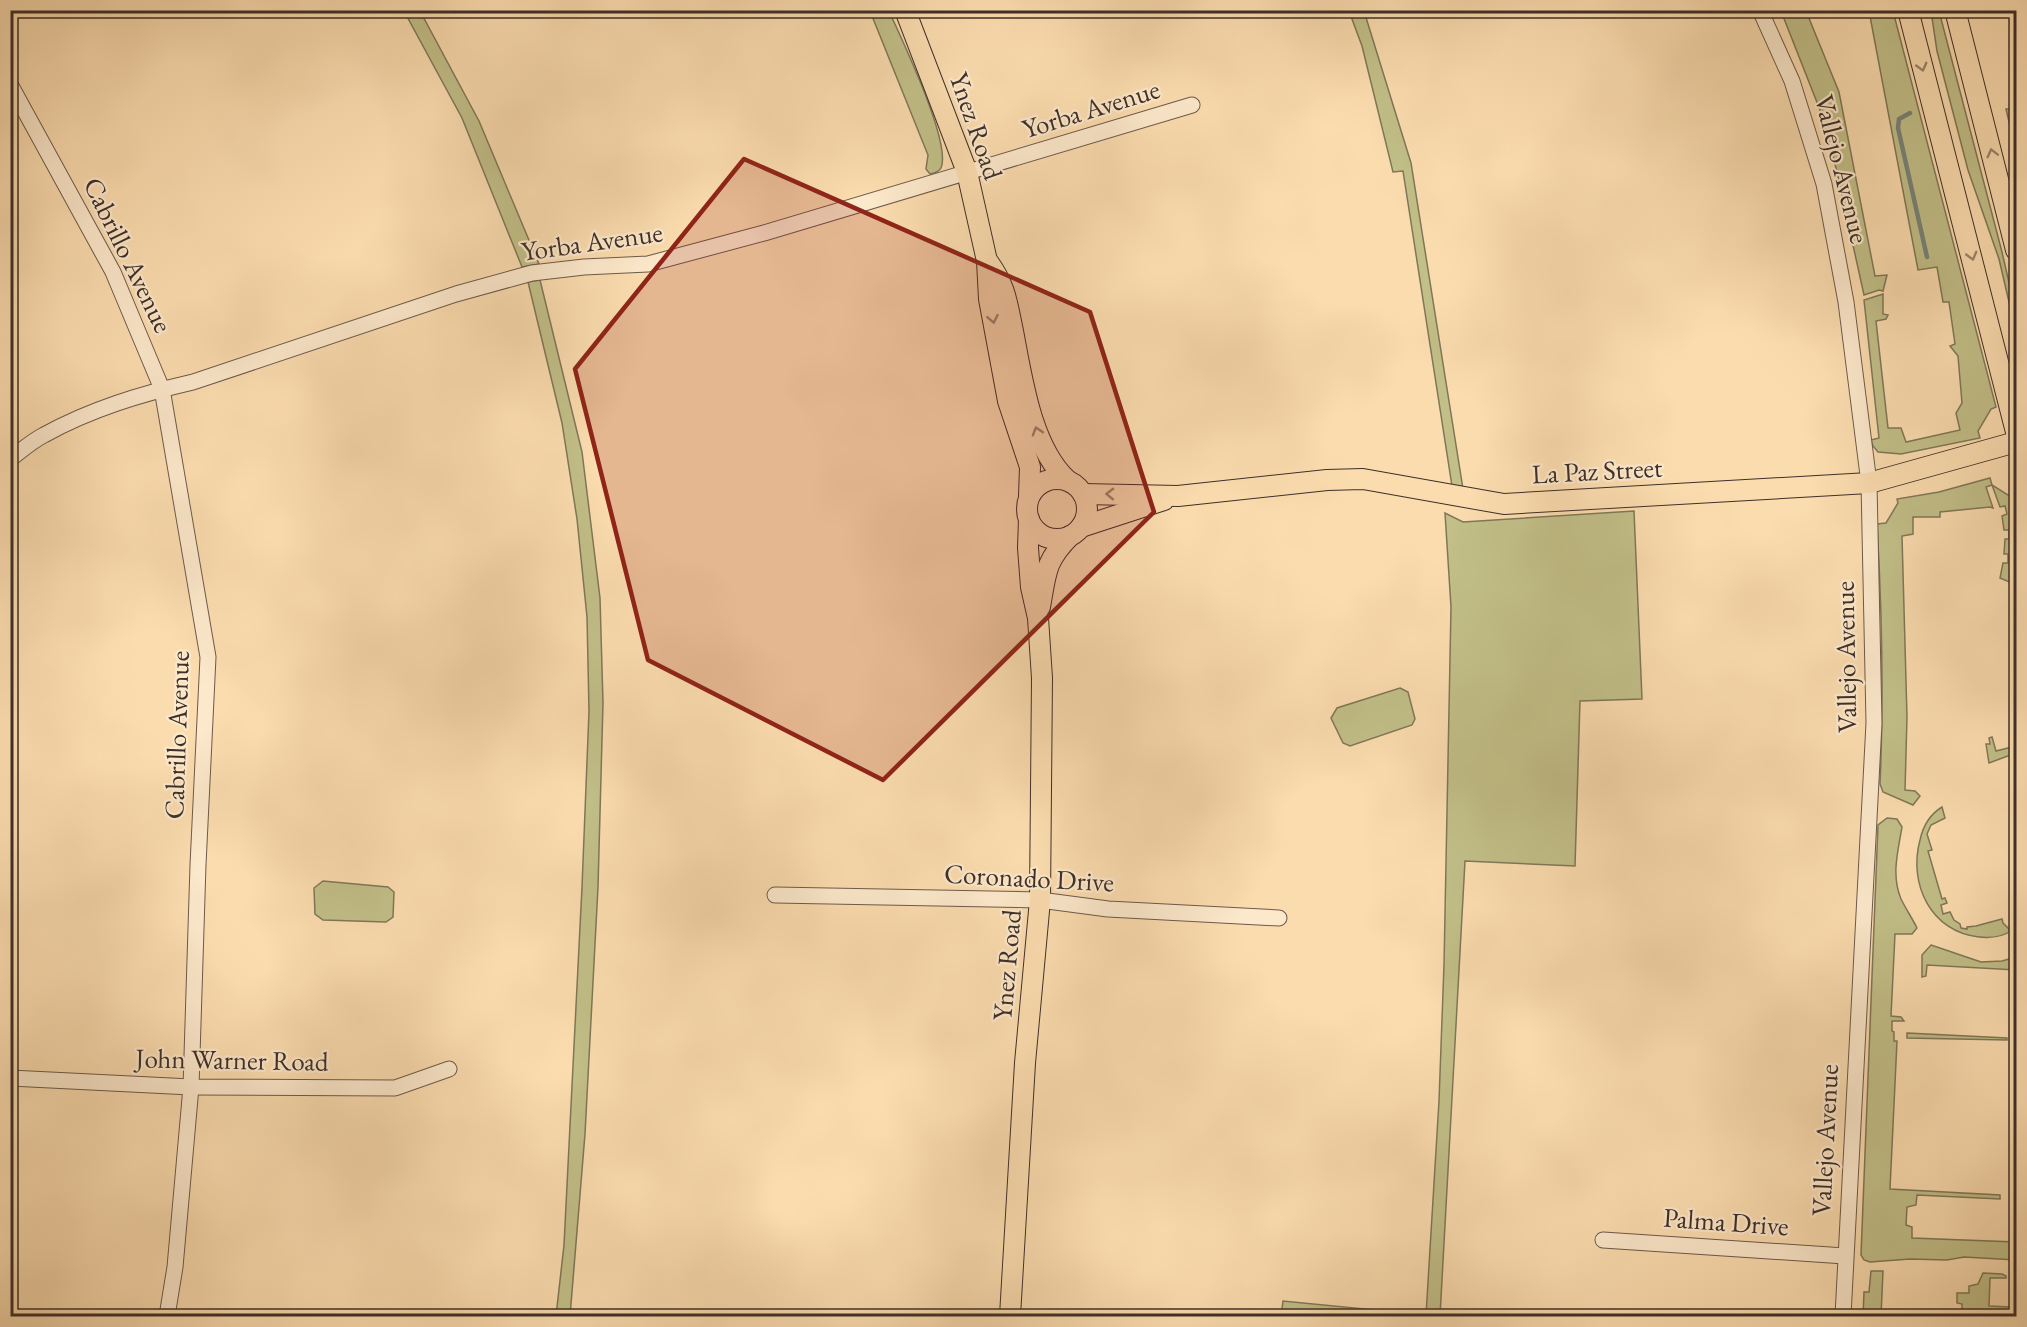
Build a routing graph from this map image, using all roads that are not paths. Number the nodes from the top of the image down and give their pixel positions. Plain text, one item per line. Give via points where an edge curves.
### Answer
1 (905, 10) edge
2 (1760, 10) edge
3 (1908, 10) edge
4 (1955, 10) edge
5 (10, 84) edge
6 (1192, 105) dead end
7 (967, 172) junction
8 (2016, 250) edge
9 (987, 261) junction
10 (162, 389) junction
11 (2016, 432) edge
12 (2016, 442) edge
13 (10, 459) edge
14 (1067, 480) junction
15 (1869, 483) junction
16 (1083, 494) junction
17 (1029, 496) junction
18 (1178, 496) junction
19 (1029, 519) junction
20 (1076, 531) junction
21 (1038, 618) junction
22 (775, 895) dead end
23 (1040, 900) junction
24 (1279, 918) dead end
25 (449, 1069) dead end
26 (10, 1078) edge
27 (191, 1087) junction
28 (1603, 1240) dead end
29 (1845, 1256) junction
30 (167, 1317) edge
31 (1010, 1317) edge
32 (1843, 1317) edge

1 - 7 main road, Ynez Road
2 - 15 street, Vallejo Avenue via 1792,81 1824,184 1846,302
3 -> 11 main road
8 -> 4 main road
5 - 10 street, Cabrillo Avenue via 113,272
6 - 7 street, Yorba Avenue
7 - 9 main road, Ynez Road
7 - 10 street, Yorba Avenue via 648,264 532,273
14 -> 9 main road, Ynez Road via 1039,438 1005,292 1001,279
9 -> 17 main road, Ynez Road via 989,299 1008,401 1030,467
10 - 13 street, Yorba Avenue via 94,411 42,436
10 - 27 street, Cabrillo Avenue via 208,657
12 - 15 main road, La Paz Street
14 - 16 main road
14 - 17 main road via 1049,479
15 - 18 main road, La Paz Street via 1504,504 1363,479
15 - 29 street, Vallejo Avenue via 1874,723
18 -> 16 main road, La Paz Street
16 - 20 main road via 1087,511
17 - 19 main road
18 - 20 main road, La Paz Street
19 - 20 main road via 1037,531 1056,539
19 - 21 main road, Ynez Road via 1031,586
20 - 21 main road, Ynez Road via 1050,560
21 - 23 main road, Ynez Road via 1042,678
22 - 23 street, Coronado Drive
23 - 24 street, Coronado Drive via 1108,909
23 - 31 main road, Ynez Road via 1025,1062
25 - 27 street, John Warner Road via 395,1088
26 - 27 street, John Warner Road
27 - 30 street, Cabrillo Avenue
28 - 29 street, Palma Drive
29 - 32 street, Vallejo Avenue

